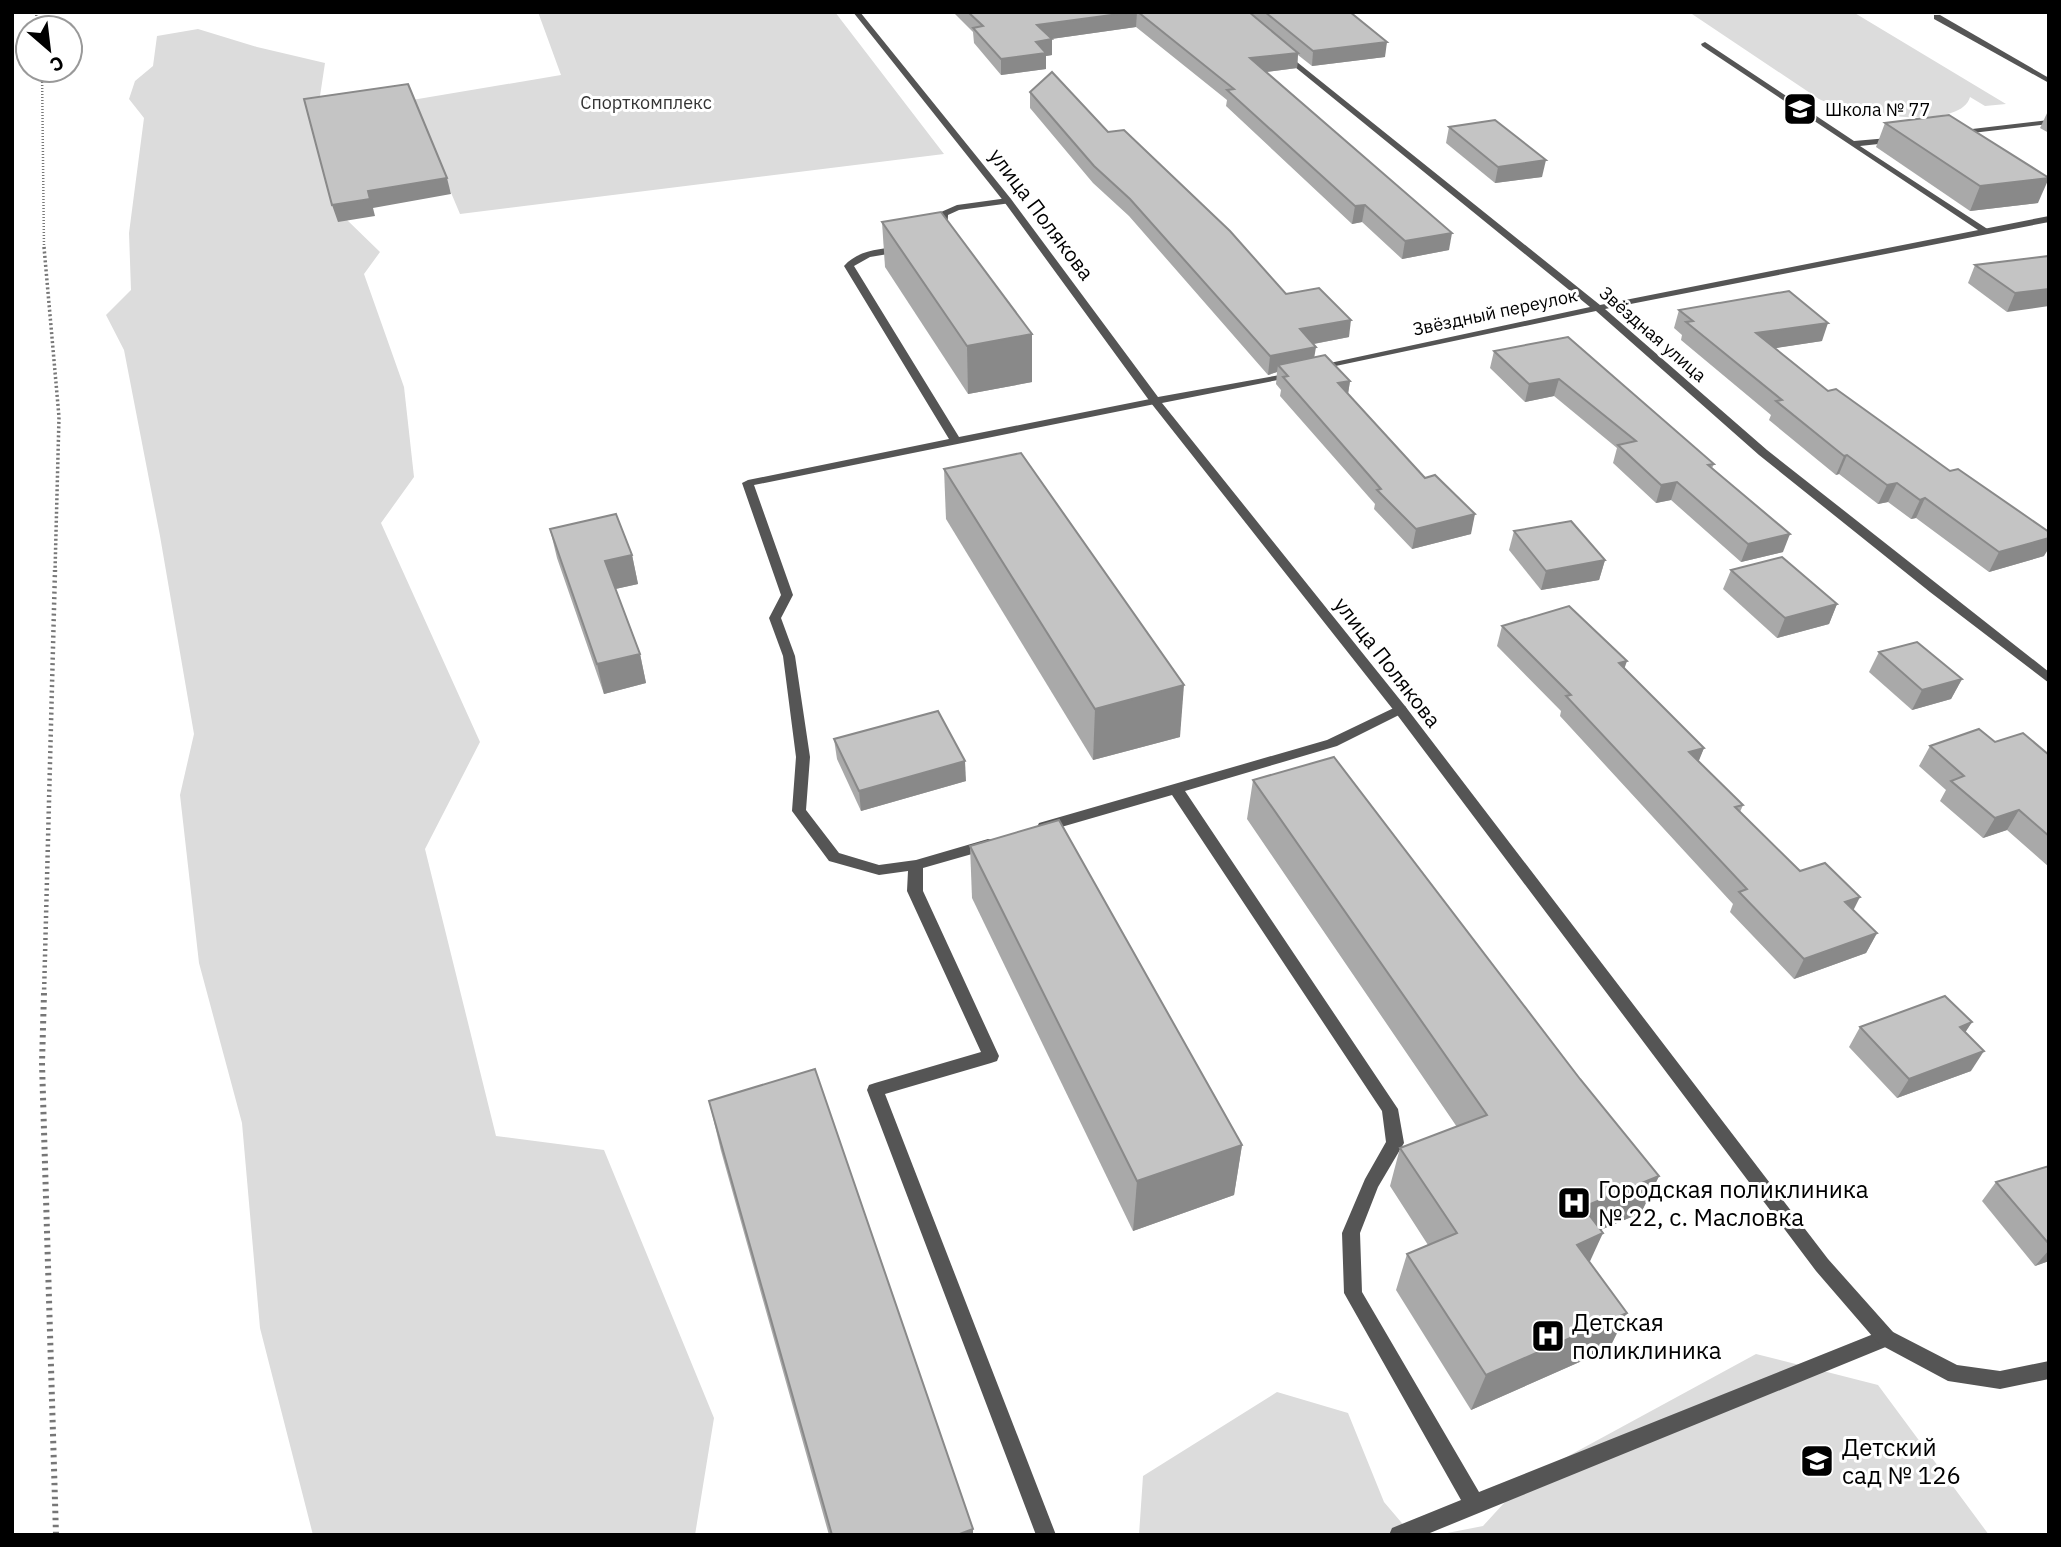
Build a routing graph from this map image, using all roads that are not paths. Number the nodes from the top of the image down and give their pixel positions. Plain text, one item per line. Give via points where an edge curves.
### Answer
1 (856, 12) edge
2 (1937, 17) dead end
3 (1705, 44) dead end
4 (1278, 48) edge
5 (2049, 81) edge
6 (2049, 122) edge
7 (1944, 134) edge
8 (1905, 138) edge
9 (1852, 144) junction
10 (1008, 201) junction
11 (2049, 219) edge
12 (1984, 230) junction
13 (934, 242) edge
14 (916, 247) edge
15 (1598, 308) junction
16 (1155, 401) junction
17 (955, 440) junction
18 (2049, 679) edge
19 (1400, 709) junction
20 (1176, 789) junction
21 (1033, 831) edge
22 (1007, 838) edge
23 (916, 865) junction
24 (1886, 1338) junction
25 (2049, 1370) edge
26 (1474, 1503) junction
27 (1046, 1535) edge
28 (1399, 1535) edge

1 - 10 street, улица Полякова
2 - 5 street
3 - 9 street
4 - 15 street, Звёздная улица
6 - 7 street
8 - 9 street
9 - 12 street
10 - 13 street via 944,214 941,238
10 - 16 street, улица Полякова
11 - 12 street, Звёздный переулок
12 - 15 street, Звёздный переулок
14 - 17 street via 867,254 849,266
15 - 16 street, Звёздный переулок
15 - 18 street, Звёздная улица via 1868,537
16 - 17 street, Звёздный переулок
16 - 19 street, улица Полякова
17 - 23 street, Звёздный переулок via 748,483 787,595 775,618 789,656 803,757 799,811 834,857 879,870
19 - 20 street via 1332,743
19 - 24 street, улица Полякова via 1822,1265
20 - 21 street
20 - 26 street via 1390,1109 1395,1143 1371,1184 1351,1233 1353,1293
22 - 23 street
23 - 27 street via 915,891 992,1056 875,1090
24 - 25 street via 1955,1374 2000,1380
24 - 26 street
26 - 28 street

